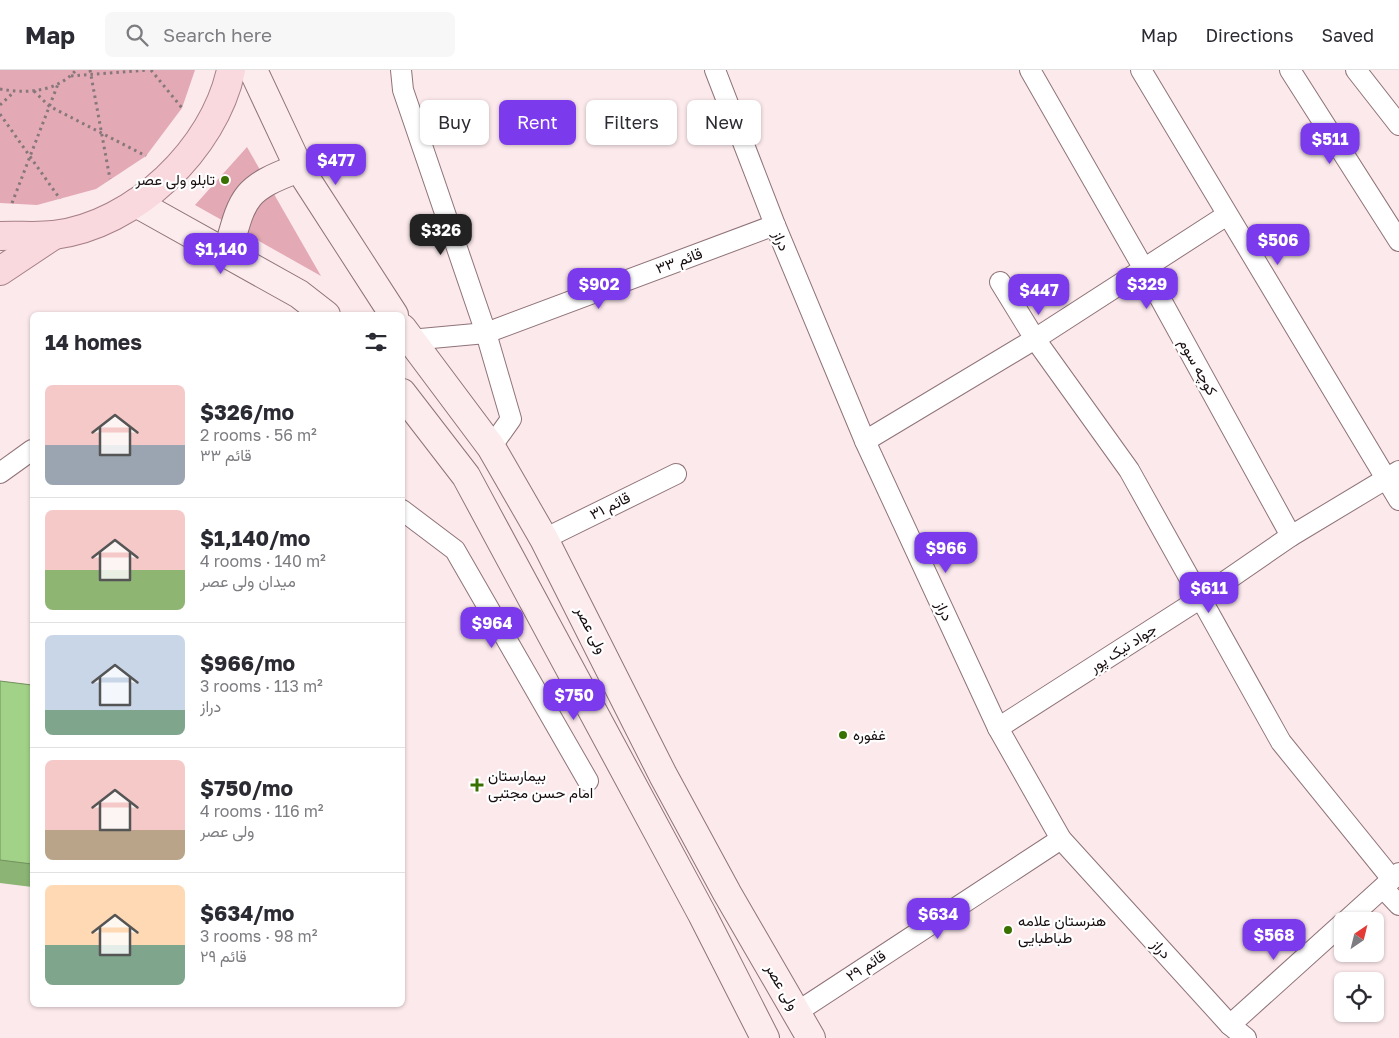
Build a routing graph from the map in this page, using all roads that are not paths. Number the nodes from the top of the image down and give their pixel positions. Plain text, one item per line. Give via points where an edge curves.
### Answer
1 (230, 70) edge
2 (253, 70) edge
3 (401, 70) edge
4 (716, 70) edge
5 (1030, 70) edge
6 (1141, 70) edge
7 (1290, 70) edge
8 (1356, 70) edge
9 (1399, 125) edge
10 (299, 168) junction
11 (136, 203) junction
12 (1227, 215) junction
13 (775, 225) junction
14 (54, 235) junction
15 (0, 236) edge
16 (1399, 242) edge
17 (227, 254) junction
18 (1144, 269) junction
19 (0, 270) edge
20 (1000, 282) dead end
21 (322, 312) edge
22 (392, 312) edge
23 (486, 333) junction
24 (406, 334) edge
25 (1035, 339) junction
26 (405, 397) edge
27 (865, 440) junction
28 (491, 447) junction
29 (30, 451) edge
30 (0, 473) edge
31 (676, 474) dead end
32 (1392, 475) edge
33 (1399, 500) edge
34 (405, 512) edge
35 (1291, 536) junction
36 (544, 539) junction
37 (1201, 598) junction
38 (998, 728) junction
39 (588, 781) dead end
40 (1061, 839) junction
41 (1391, 880) edge
42 (1399, 905) edge
43 (1356, 912) edge
44 (1334, 931) edge
45 (797, 1012) junction
46 (1230, 1025) junction
47 (764, 1038) edge
48 (811, 1038) edge
49 (1246, 1038) edge

1 - 11 main road via 227,86 206,131 176,171
2 - 10 main road
3 - 23 street via 403,90
4 - 13 street, دراز
5 - 18 street, کوچه سوم
6 - 12 street
7 - 16 street
8 - 9 street
10 - 17 main road via 258,186 244,201
10 - 22 main road
11 - 14 main road via 98,223
11 - 17 main road
12 - 18 street
12 - 32 street
13 - 23 street, قائم ۳۳
13 - 27 street, دراز
14 - 15 main road
14 - 19 main road
17 - 21 main road via 298,294
18 - 25 street
18 - 35 street, کوچه سوم
20 - 25 street
23 - 24 street, قائم ۳۳
23 - 28 street via 511,419
24 - 28 main road, ولی عصر
25 - 27 street
25 - 37 street via 1129,470
26 - 47 main road via 466,476 702,914
27 - 38 street, دراز
28 - 36 main road, ولی عصر
29 - 30 street
31 - 36 street, قائم ۳۱
32 - 33 street
32 - 35 street, جواد نیک پور
34 - 39 street via 455,550
35 - 37 street, جواد نیک پور
36 - 45 main road, ولی عصر via 722,885
37 - 38 street, جواد نیک پور
37 - 41 street via 1281,742
38 - 40 street, دراز
40 - 45 street, قائم ۲۹
40 - 46 street, دراز
41 - 42 street
41 - 43 street
44 - 46 street
45 - 48 main road, ولی عصر
46 - 49 street, دراز

